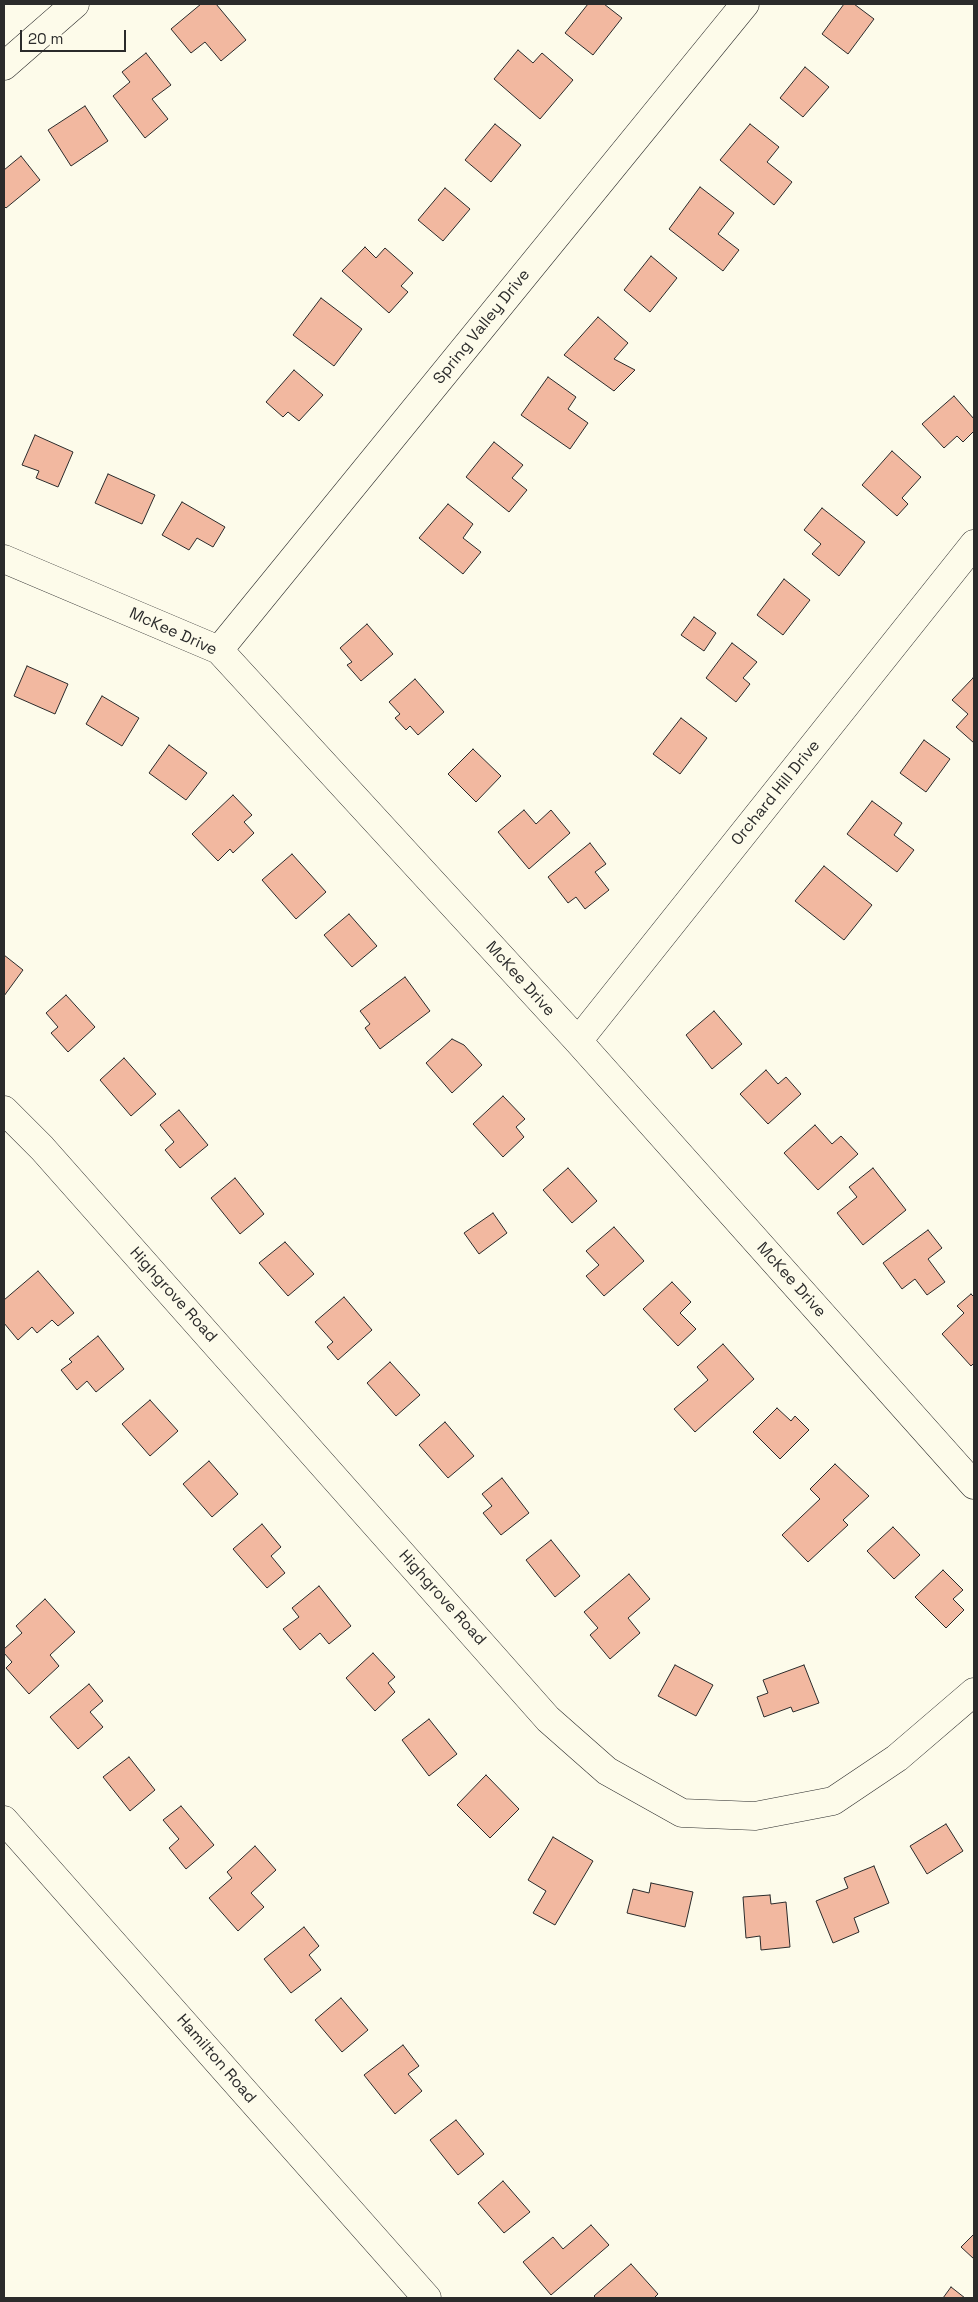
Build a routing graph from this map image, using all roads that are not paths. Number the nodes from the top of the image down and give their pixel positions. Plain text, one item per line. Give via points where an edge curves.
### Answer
1 (75, 4) edge
2 (745, 4) edge
3 (4, 66) edge
4 (974, 544) edge
5 (4, 559) edge
6 (219, 650) junction
7 (578, 1041) junction
8 (4, 1110) edge
9 (974, 1485) edge
10 (974, 1692) edge
11 (4, 1820) edge
12 (427, 2298) edge

1 - 3 street
2 - 6 street, Spring Valley Drive
4 - 7 street, Orchard Hill Drive
5 - 6 street, McKee Drive
6 - 7 street, McKee Drive
7 - 9 street, McKee Drive
8 - 10 street, Highgrove Road via 49,1155 548,1719 607,1771 682,1813 755,1816 833,1801 897,1758
11 - 12 street, Hamilton Road

